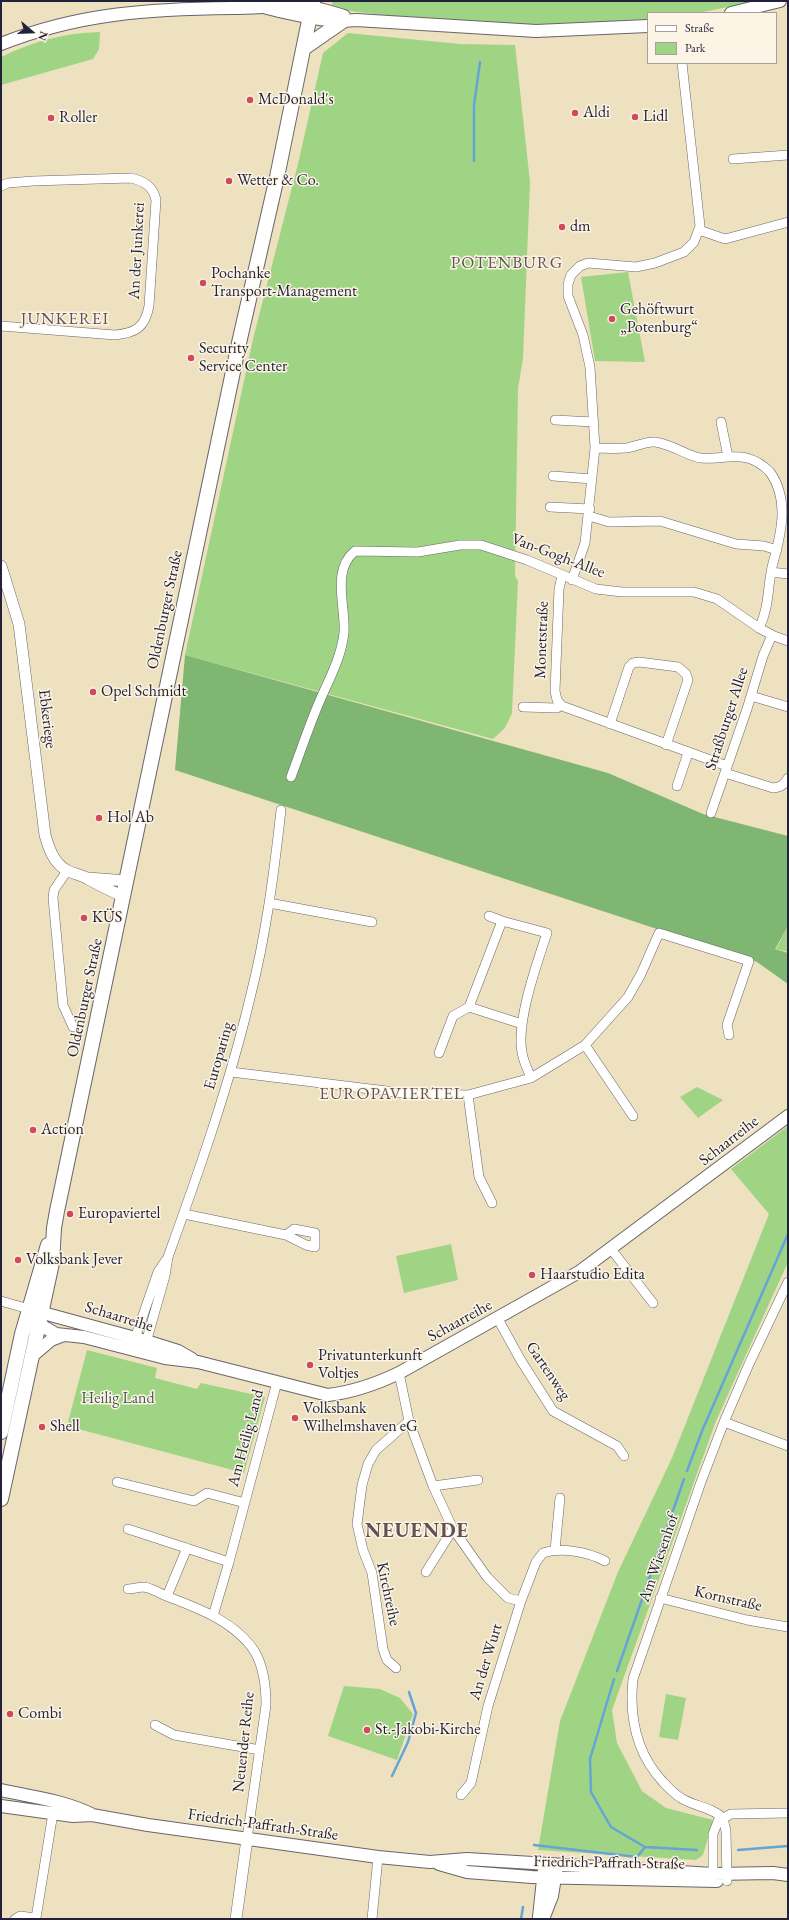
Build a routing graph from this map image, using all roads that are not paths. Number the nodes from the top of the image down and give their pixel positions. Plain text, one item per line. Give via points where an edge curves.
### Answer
1 (780, 1) edge
2 (286, 4) edge
3 (267, 8) junction
4 (312, 8) edge
5 (735, 12) edge
6 (350, 21) junction
7 (647, 26) edge
8 (1, 44) edge
9 (304, 48) junction
10 (682, 64) edge
11 (788, 155) edge
12 (733, 159) dead end
13 (1, 186) edge
14 (788, 222) edge
15 (699, 230) junction
16 (1, 326) edge
17 (554, 420) dead end
18 (594, 422) junction
19 (721, 422) dead end
20 (595, 448) junction
21 (728, 457) junction
22 (553, 476) dead end
23 (592, 479) junction
24 (550, 507) dead end
25 (787, 509) edge
26 (589, 512) junction
27 (785, 539) edge
28 (777, 550) junction
29 (1, 566) edge
30 (771, 572) junction
31 (788, 574) edge
32 (562, 576) junction
33 (572, 580) junction
34 (759, 628) junction
35 (772, 635) junction
36 (788, 641) edge
37 (751, 696) junction
38 (561, 705) junction
39 (523, 707) dead end
40 (788, 707) edge
41 (610, 724) junction
42 (666, 745) junction
43 (688, 753) junction
44 (726, 770) junction
45 (291, 776) dead end
46 (788, 778) edge
47 (677, 786) dead end
48 (281, 810) dead end
49 (711, 813) dead end
50 (67, 871) junction
51 (86, 877) junction
52 (128, 881) junction
53 (124, 896) junction
54 (269, 903) junction
55 (489, 916) dead end
56 (502, 920) junction
57 (372, 922) dead end
58 (469, 1007) junction
59 (522, 1024) junction
60 (73, 1026) dead end
61 (729, 1035) dead end
62 (585, 1045) junction
63 (439, 1053) dead end
64 (231, 1072) junction
65 (531, 1078) junction
66 (468, 1095) junction
67 (633, 1116) dead end
68 (788, 1116) edge
69 (492, 1203) dead end
70 (184, 1214) junction
71 (286, 1235) dead end
72 (612, 1249) junction
73 (788, 1282) edge
74 (1, 1301) edge
75 (653, 1303) dead end
76 (37, 1314) junction
77 (498, 1319) junction
78 (64, 1335) junction
79 (139, 1345) junction
80 (31, 1357) junction
81 (399, 1373) junction
82 (277, 1382) junction
83 (409, 1421) junction
84 (724, 1422) junction
85 (1, 1432) edge
86 (788, 1446) edge
87 (624, 1456) dead end
88 (478, 1480) dead end
89 (117, 1482) dead end
90 (433, 1486) junction
91 (560, 1498) dead end
92 (1, 1499) edge
93 (245, 1502) junction
94 (128, 1529) dead end
95 (453, 1529) junction
96 (187, 1548) junction
97 (555, 1550) junction
98 (605, 1560) dead end
99 (229, 1562) junction
100 (426, 1572) dead end
101 (128, 1589) dead end
102 (167, 1596) junction
103 (660, 1598) junction
104 (521, 1602) junction
105 (212, 1616) junction
106 (788, 1627) edge
107 (396, 1668) dead end
108 (156, 1725) dead end
109 (260, 1750) junction
110 (3, 1791) edge
111 (461, 1795) dead end
112 (1, 1806) edge
113 (53, 1813) junction
114 (788, 1813) edge
115 (92, 1815) junction
116 (723, 1818) junction
117 (247, 1839) junction
118 (378, 1857) junction
119 (430, 1862) junction
120 (550, 1863) junction
121 (788, 1875) edge
122 (713, 1877) junction
123 (727, 1877) junction
124 (544, 1878) junction
125 (556, 1878) junction
126 (15, 1919) edge
127 (38, 1919) edge
128 (236, 1919) edge
129 (372, 1919) edge
130 (539, 1919) edge
131 (543, 1919) edge

1 - 5 main road
2 - 3 main road
2 - 4 main road
3 - 4 main road
3 - 8 main road via 170,9 123,13 78,20 29,32
4 - 6 main road
4 - 9 main road, Oldenburger Straße
6 - 7 main road via 536,31
6 - 9 main road
9 - 52 main road, Oldenburger Straße via 238,350
10 - 15 street
11 - 12 street
13 - 16 street, An der Junkerei via 33,181 131,178 147,184 156,200 149,306 147,316 138,328 126,334 114,335
14 - 15 street via 724,239
15 - 18 street via 694,242 684,252 655,263 636,267 588,263 580,266 571,275 568,296 583,335 590,367
17 - 18 street
18 - 20 street
19 - 21 street
20 - 21 street via 625,448 652,442 665,444 700,458
20 - 23 street
21 - 25 street via 747,458 764,466 778,480
22 - 23 street
23 - 26 street
24 - 26 street
25 - 27 street
26 - 28 street via 609,522 660,521 736,544 764,546
26 - 33 street via 585,543
27 - 28 street
28 - 30 street
29 - 50 street, Ebkeriege via 19,624 45,836 56,861
30 - 31 street
30 - 34 street via 768,604
32 - 33 street, Van-Gogh-Allee
32 - 38 street, Monetstraße via 559,589 555,691
32 - 45 street, Van-Gogh-Allee via 481,545 460,545 418,552 355,551 348,557 341,583 344,632 341,650
33 - 34 street, Van-Gogh-Allee via 596,589 622,592 694,592 717,599
34 - 35 street, Van-Gogh-Allee
35 - 36 street, Van-Gogh-Allee
35 - 37 street, Straßburger Allee
37 - 40 street
37 - 44 street, Straßburger Allee
38 - 39 street via 557,708
38 - 41 street
41 - 42 street
41 - 42 street via 629,667 633,663 678,667 686,674 688,680
42 - 43 street
43 - 44 street
43 - 47 street
44 - 46 street via 773,788 780,787
44 - 49 street, Straßburger Allee
48 - 54 street, Europaring
50 - 51 street
50 - 60 street via 54,890 52,898 63,1004
51 - 52 street
51 - 53 street
52 - 53 main road, Oldenburger Straße
53 - 76 main road, Oldenburger Straße
54 - 57 street
54 - 64 street, Europaring via 251,997
55 - 56 street
56 - 58 street
56 - 59 street via 547,933
58 - 59 street
58 - 63 street via 453,1016
59 - 65 street via 522,1052
61 - 62 street via 727,1025 749,961 659,933 628,997
62 - 65 street
62 - 67 street
64 - 66 street via 403,1094
64 - 70 street, Europaring
65 - 66 street
66 - 69 street via 480,1177
68 - 72 main road, Schaarreihe
70 - 71 street
70 - 79 street, Europaring via 168,1257 165,1276
72 - 75 street
72 - 77 main road, Schaarreihe via 575,1275
73 - 84 street, Am Wiesenhof
74 - 76 street
76 - 78 main road, Schaarreihe via 50,1331
76 - 79 main road, Schaarreihe
76 - 80 main road
76 - 85 main road
77 - 81 main road, Schaarreihe
77 - 87 street, Gartenweg via 520,1359 554,1411 617,1446
78 - 79 main road, Schaarreihe
78 - 80 main road via 47,1343
79 - 82 main road, Schaarreihe via 178,1351 198,1362
80 - 92 main road
81 - 82 main road, Schaarreihe via 371,1386 348,1393 328,1395
81 - 83 street
82 - 93 street, Am Heilig Land
83 - 90 street
83 - 107 street, Kirchreihe via 376,1450 368,1464 362,1485 357,1524 372,1573 387,1660
84 - 86 street
84 - 103 street, Am Wiesenhof
88 - 90 street
89 - 93 street, Am Heilig Land via 194,1501 207,1493
90 - 95 street
91 - 97 street
93 - 99 street, Am Heilig Land
94 - 96 street
95 - 100 street
95 - 104 street via 487,1577 508,1598
96 - 99 street
96 - 102 street
97 - 98 street via 595,1555
97 - 104 street, An der Wurt via 543,1553 539,1557
99 - 105 street, Am Heilig Land
101 - 102 street, Neuender Reihe via 144,1587
102 - 105 street, Neuender Reihe
103 - 106 street, Kornstraße via 747,1620
103 - 116 street, Am Wiesenhof via 634,1675 631,1700 634,1726 645,1756 670,1789 682,1799 708,1808
104 - 111 street, An der Wurt via 488,1706 471,1783
105 - 109 street, Neuender Reihe via 243,1637 260,1663 266,1689 266,1705
108 - 109 street via 174,1735
109 - 117 street, Neuender Reihe
110 - 115 main road, Friedrich-Paffrath-Straße via 75,1806
112 - 113 main road, Friedrich-Paffrath-Straße
113 - 115 main road, Friedrich-Paffrath-Straße
113 - 127 street
114 - 116 street via 730,1814
115 - 117 main road, Friedrich-Paffrath-Straße
116 - 122 street via 716,1824 713,1834
116 - 123 street via 726,1831
117 - 118 main road, Friedrich-Paffrath-Straße
117 - 128 street
118 - 119 main road, Friedrich-Paffrath-Straße
118 - 129 street
119 - 120 main road, Friedrich-Paffrath-Straße via 467,1859
119 - 124 main road, Friedrich-Paffrath-Straße via 467,1872
120 - 122 main road, Friedrich-Paffrath-Straße
120 - 124 main road
120 - 125 main road
121 - 123 main road, Friedrich-Paffrath-Straße via 773,1880
122 - 123 main road, Friedrich-Paffrath-Straße
122 - 125 main road, Friedrich-Paffrath-Straße
124 - 125 main road, Friedrich-Paffrath-Straße
124 - 130 main road
125 - 131 main road
126 - 127 street via 20,1916

